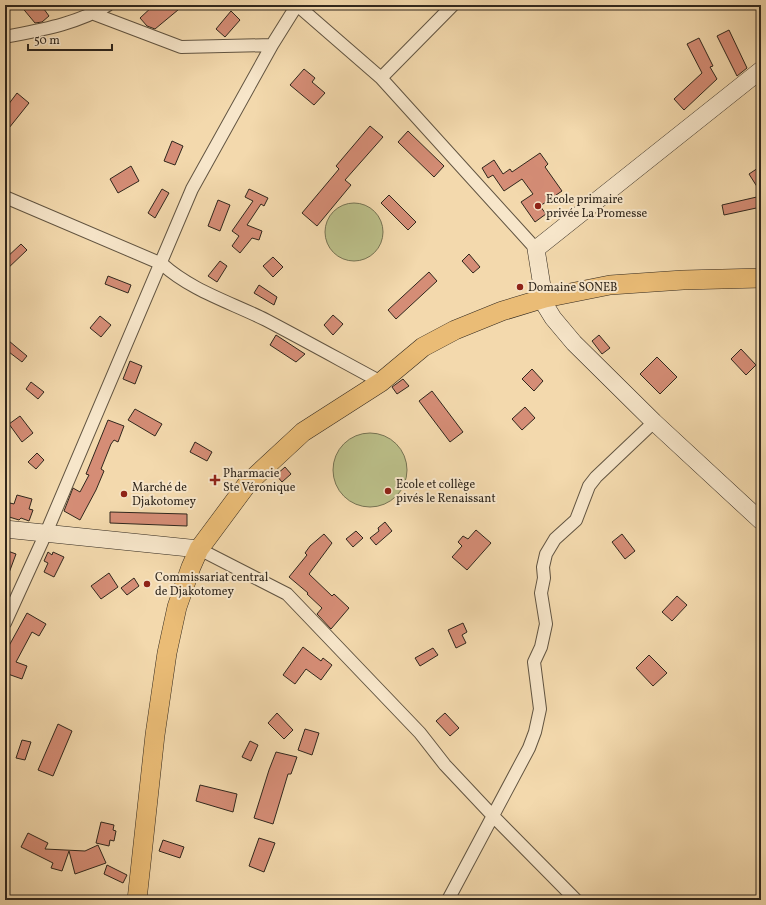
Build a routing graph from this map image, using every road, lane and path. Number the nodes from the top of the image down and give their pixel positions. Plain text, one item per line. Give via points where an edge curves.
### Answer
1 (108, 5) edge
2 (297, 5) edge
3 (453, 5) edge
4 (94, 14) junction
5 (5, 37) edge
6 (272, 45) junction
7 (761, 70) edge
8 (381, 78) junction
9 (5, 197) edge
10 (536, 249) junction
11 (162, 264) junction
12 (761, 278) edge
13 (545, 298) junction
14 (381, 382) junction
15 (654, 422) junction
16 (761, 521) edge
17 (5, 529) edge
18 (46, 533) junction
19 (199, 549) junction
20 (5, 623) edge
21 (493, 816) junction
22 (137, 900) edge
23 (448, 900) edge
24 (576, 900) edge

1 - 4 street
2 - 6 street
2 - 8 street
3 - 8 street
4 - 5 street
4 - 6 street via 181,47
6 - 11 street via 192,189
7 - 10 street
8 - 10 street
9 - 11 street
10 - 13 street
11 - 14 street via 177,278 265,320
11 - 18 street
12 - 13 main road via 610,285
13 - 14 main road via 502,310 455,330 423,347
13 - 15 street via 553,318 574,343
14 - 19 main road via 303,432 281,451 248,483
15 - 16 street
15 - 21 street via 588,486 576,520 555,539 546,554 541,593 546,624 534,666 540,700 539,719 529,748
17 - 18 street
18 - 19 street
18 - 20 street
19 - 21 street via 287,594 420,733 445,765
19 - 22 main road via 190,567 177,607 167,653 155,735
21 - 23 street
21 - 24 street

